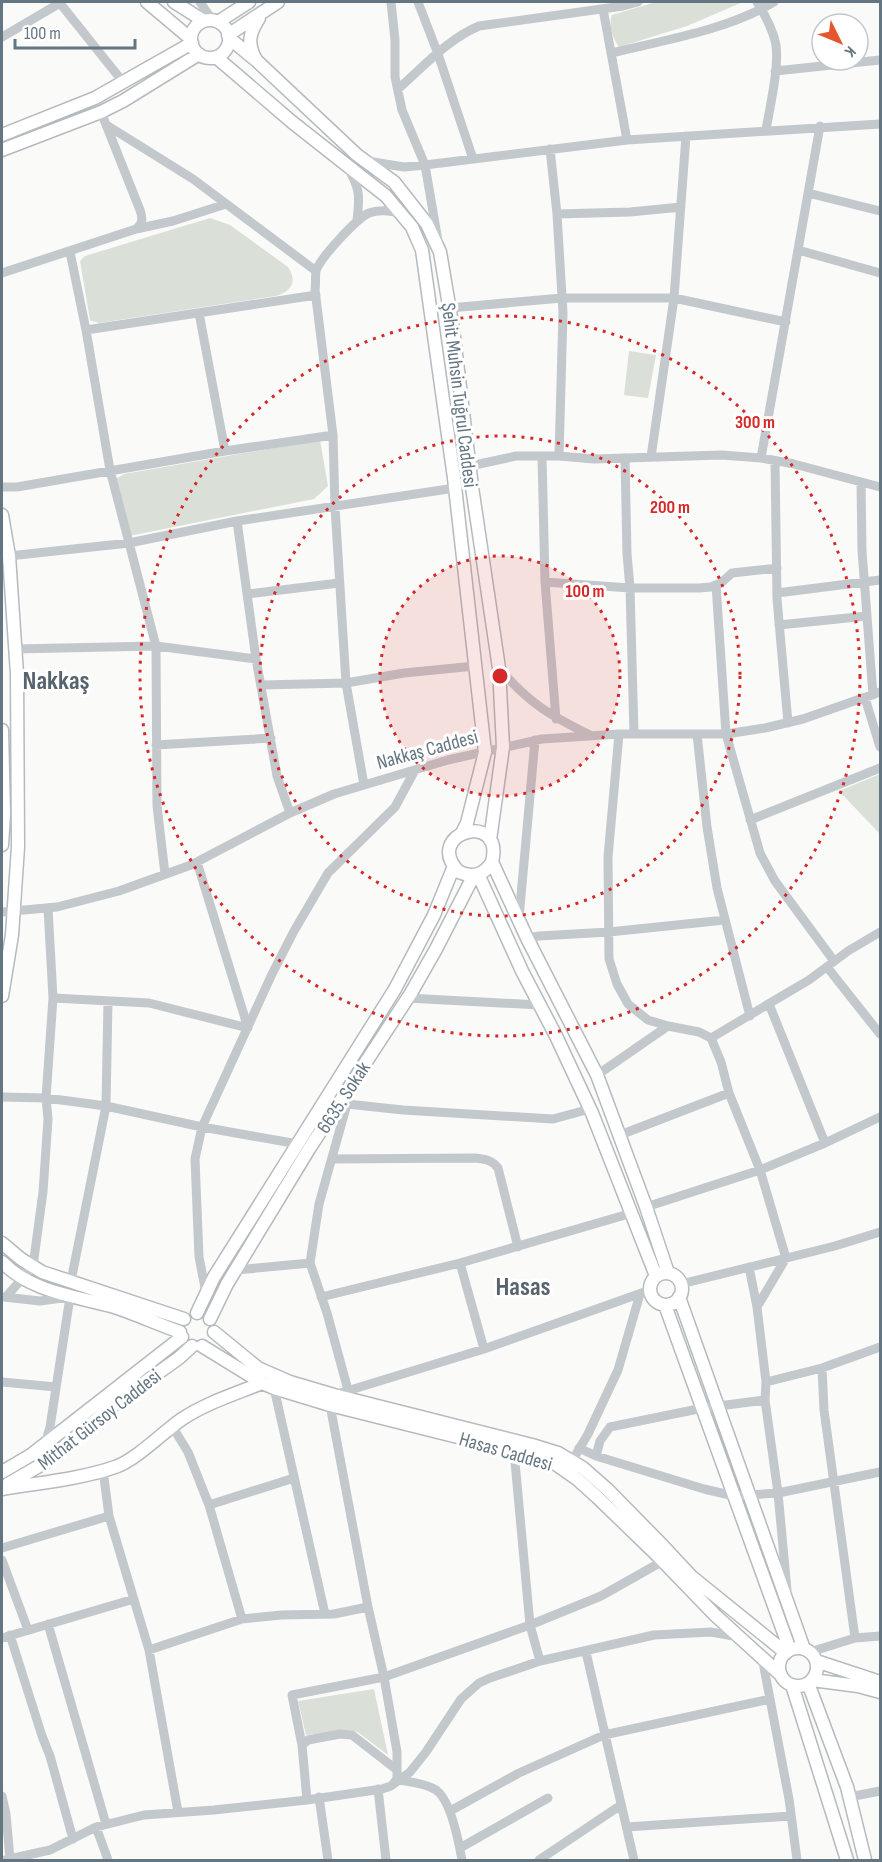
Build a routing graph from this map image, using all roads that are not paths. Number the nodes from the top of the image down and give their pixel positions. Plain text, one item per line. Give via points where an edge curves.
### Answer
1 (59, 2) edge
2 (147, 2) edge
3 (174, 2) edge
4 (200, 2) edge
5 (249, 2) edge
6 (278, 2) edge
7 (391, 2) edge
8 (418, 2) edge
9 (638, 2) edge
10 (774, 2) edge
11 (759, 5) edge
12 (606, 6) edge
13 (263, 12) junction
14 (211, 21) junction
15 (229, 36) junction
16 (2, 37) edge
17 (194, 45) junction
18 (611, 53) junction
19 (438, 54) junction
20 (216, 57) junction
21 (880, 60) edge
22 (257, 61) junction
23 (775, 71) junction
24 (123, 82) junction
25 (398, 89) junction
26 (101, 112) junction
27 (880, 124) edge
28 (108, 126) junction
29 (820, 126) junction
30 (766, 130) junction
31 (2, 135) edge
32 (686, 136) junction
33 (627, 140) junction
34 (550, 149) junction
35 (2, 150) edge
36 (473, 159) junction
37 (363, 160) junction
38 (344, 163) junction
39 (425, 165) junction
40 (808, 193) junction
41 (226, 204) junction
42 (681, 207) junction
43 (880, 211) edge
44 (401, 213) junction
45 (557, 214) junction
46 (357, 220) junction
47 (136, 230) junction
48 (798, 250) junction
49 (70, 252) junction
50 (440, 252) junction
51 (316, 271) junction
52 (2, 273) edge
53 (880, 273) edge
54 (316, 295) junction
55 (562, 298) junction
56 (675, 298) junction
57 (450, 308) junction
58 (199, 313) junction
59 (786, 322) junction
60 (86, 330) junction
61 (333, 435) junction
62 (225, 451) junction
63 (542, 456) junction
64 (560, 456) junction
65 (651, 457) junction
66 (625, 458) junction
67 (761, 458) junction
68 (775, 461) junction
69 (470, 466) junction
70 (110, 470) junction
71 (861, 482) junction
72 (2, 487) edge
73 (880, 487) edge
74 (455, 489) junction
75 (334, 507) junction
76 (2, 515) edge
77 (237, 521) junction
78 (129, 543) junction
79 (9, 556) junction
80 (777, 568) junction
81 (880, 580) edge
82 (864, 581) junction
83 (545, 582) junction
84 (339, 583) junction
85 (716, 585) junction
86 (630, 588) junction
87 (777, 593) junction
88 (247, 594) junction
89 (867, 616) junction
90 (779, 625) junction
91 (156, 646) junction
92 (15, 649) junction
93 (256, 659) junction
94 (475, 666) junction
95 (499, 668) junction
96 (346, 683) junction
97 (262, 685) junction
98 (873, 695) edge
99 (556, 719) junction
100 (788, 723) junction
101 (2, 730) edge
102 (619, 734) junction
103 (634, 734) junction
104 (698, 734) junction
105 (726, 734) junction
106 (592, 736) junction
107 (271, 738) junction
108 (535, 740) junction
109 (156, 745) junction
110 (503, 747) junction
111 (880, 747) edge
112 (485, 752) junction
113 (880, 768) edge
114 (416, 770) junction
115 (364, 785) junction
116 (290, 813) junction
117 (750, 820) junction
118 (462, 833) junction
119 (490, 840) junction
120 (2, 845) edge
121 (197, 862) junction
122 (492, 862) junction
123 (454, 866) junction
124 (165, 874) junction
125 (476, 875) junction
126 (48, 908) junction
127 (7, 911) edge
128 (725, 920) junction
129 (519, 921) junction
130 (609, 932) junction
131 (880, 932) edge
132 (527, 939) junction
133 (830, 964) junction
134 (2, 996) edge
135 (53, 998) junction
136 (407, 998) junction
137 (108, 1001) junction
138 (769, 1004) junction
139 (539, 1005) junction
140 (750, 1016) junction
141 (668, 1026) junction
142 (248, 1028) junction
143 (880, 1034) edge
144 (711, 1038) junction
145 (597, 1075) junction
146 (349, 1087) junction
147 (729, 1093) junction
148 (2, 1097) edge
149 (46, 1098) junction
150 (347, 1104) junction
151 (106, 1106) junction
152 (590, 1109) junction
153 (880, 1117) edge
154 (202, 1127) junction
155 (620, 1135) junction
156 (825, 1143) junction
157 (298, 1144) junction
158 (332, 1159) junction
159 (760, 1170) junction
160 (646, 1207) junction
161 (632, 1214) junction
162 (880, 1232) edge
163 (2, 1244) edge
164 (518, 1247) junction
165 (786, 1258) junction
166 (2, 1262) edge
167 (310, 1263) junction
168 (460, 1263) junction
169 (33, 1266) junction
170 (749, 1267) junction
171 (236, 1270) junction
172 (662, 1274) junction
173 (23, 1279) junction
174 (71, 1281) junction
175 (681, 1284) junction
176 (645, 1292) junction
177 (206, 1293) junction
178 (4, 1297) edge
179 (70, 1297) junction
180 (321, 1297) junction
181 (679, 1298) junction
182 (665, 1305) junction
183 (757, 1307) junction
184 (197, 1313) junction
185 (210, 1318) junction
186 (184, 1319) junction
187 (213, 1332) junction
188 (181, 1334) junction
189 (197, 1346) junction
190 (880, 1347) edge
191 (484, 1349) junction
192 (822, 1368) junction
193 (2, 1382) edge
194 (766, 1382) junction
195 (268, 1386) junction
196 (56, 1387) junction
197 (348, 1390) junction
198 (332, 1400) junction
199 (765, 1400) junction
200 (718, 1407) junction
201 (703, 1408) junction
202 (172, 1426) junction
203 (45, 1444) junction
204 (579, 1448) junction
205 (514, 1451) junction
206 (596, 1456) junction
207 (572, 1461) junction
208 (103, 1470) junction
209 (2, 1472) edge
210 (880, 1472) edge
211 (294, 1478) junction
212 (834, 1481) junction
213 (2, 1488) edge
214 (778, 1493) junction
215 (734, 1496) junction
216 (749, 1496) junction
217 (208, 1505) junction
218 (109, 1516) junction
219 (2, 1548) edge
220 (2, 1560) edge
221 (663, 1560) junction
222 (134, 1599) junction
223 (788, 1604) junction
224 (368, 1607) junction
225 (710, 1610) junction
226 (325, 1614) junction
227 (242, 1619) junction
228 (48, 1624) junction
229 (530, 1624) junction
230 (28, 1630) junction
231 (693, 1632) junction
232 (6, 1636) edge
233 (880, 1636) edge
234 (741, 1638) junction
235 (855, 1638) junction
236 (149, 1650) junction
237 (585, 1652) junction
238 (788, 1652) junction
239 (810, 1654) junction
240 (761, 1655) junction
241 (540, 1661) junction
242 (781, 1675) junction
243 (384, 1677) junction
244 (810, 1681) junction
245 (880, 1682) edge
246 (792, 1684) junction
247 (880, 1692) edge
248 (770, 1699) junction
249 (604, 1735) junction
250 (302, 1745) junction
251 (395, 1779) junction
252 (378, 1790) junction
253 (880, 1791) edge
254 (2, 1796) edge
255 (319, 1797) junction
256 (849, 1797) junction
257 (548, 1798) dead end
258 (307, 1800) junction
259 (621, 1805) junction
260 (450, 1811) junction
261 (178, 1812) junction
262 (791, 1816) junction
263 (101, 1826) junction
264 (627, 1827) junction
265 (73, 1839) junction
266 (460, 1848) junction
267 (36, 1857) edge
268 (7, 1860) edge
269 (108, 1860) edge
270 (328, 1860) edge
271 (386, 1860) edge
272 (462, 1860) edge
273 (539, 1860) edge
274 (634, 1860) edge
275 (797, 1860) edge
276 (847, 1860) edge
277 (865, 1860) edge

1 - 16 street
1 - 24 street
2 - 17 main road
3 - 14 main road
4 - 14 street
5 - 14 main road
6 - 13 main road
7 - 25 street
8 - 19 street
9 - 12 street
10 - 11 street
11 - 18 street via 741,18
11 - 23 street via 772,30
12 - 18 street
12 - 19 street via 479,26
13 - 15 main road
13 - 22 main road via 250,36
14 - 15 main road via 224,27
14 - 17 main road via 195,29
15 - 20 main road via 226,49
15 - 22 main road, Şehit Muhsin Tuğrul Caddesi
17 - 20 main road via 208,58
17 - 24 main road
17 - 26 main road via 123,101
18 - 33 street
19 - 25 street
19 - 36 street
20 - 38 main road, Şehit Muhsin Tuğrul Caddesi
21 - 23 street
22 - 37 main road, Şehit Muhsin Tuğrul Caddesi
23 - 30 street
24 - 31 main road via 95,98
25 - 39 street via 402,110
26 - 28 street
26 - 35 main road
27 - 29 street
28 - 41 street
28 - 47 street via 143,219
29 - 30 street
29 - 40 street
30 - 32 street
32 - 33 street
32 - 42 street
33 - 34 street
34 - 36 street
34 - 45 street
36 - 39 street
37 - 39 street
37 - 50 main road, Şehit Muhsin Tuğrul Caddesi via 394,182 427,224
38 - 44 main road, Şehit Muhsin Tuğrul Caddesi
38 - 46 street via 357,183
39 - 50 street
40 - 43 street
40 - 48 street
41 - 47 street
41 - 51 street
42 - 45 street
42 - 56 street
44 - 46 street via 379,211
44 - 74 main road, Şehit Muhsin Tuğrul Caddesi via 422,249
45 - 55 street
46 - 51 street
47 - 49 street
48 - 53 street
48 - 59 street
49 - 52 street
49 - 60 street
50 - 57 main road, Şehit Muhsin Tuğrul Caddesi
51 - 54 street
54 - 58 street
54 - 61 street
55 - 56 street
55 - 57 street
55 - 64 street
56 - 59 street
56 - 65 street
57 - 69 main road, Şehit Muhsin Tuğrul Caddesi
58 - 60 street
58 - 62 street
59 - 67 street
60 - 70 street
61 - 62 street
61 - 75 street
62 - 70 street
63 - 64 street
63 - 69 street via 516,456
63 - 83 street
64 - 66 street
65 - 66 street
65 - 67 street
66 - 86 street
67 - 68 street
68 - 71 street
68 - 80 street
69 - 95 main road, Şehit Muhsin Tuğrul Caddesi
70 - 72 street
70 - 78 street
71 - 73 street
71 - 82 street
74 - 75 street
74 - 94 main road, Şehit Muhsin Tuğrul Caddesi
75 - 77 street
75 - 84 street
76 - 79 main road
77 - 78 street
77 - 88 street
78 - 79 street
78 - 91 street
79 - 92 main road
80 - 85 street via 732,573
80 - 87 street
81 - 82 street
82 - 87 street
82 - 89 street
83 - 86 street
83 - 99 street
84 - 88 street
84 - 96 street
85 - 86 street
85 - 105 street
86 - 103 street
87 - 90 street
88 - 93 street
89 - 90 street
89 - 98 street
90 - 100 street
91 - 92 street
91 - 93 street
91 - 109 street
92 - 127 main road via 18,847
93 - 97 street
94 - 96 street
94 - 112 main road, Şehit Muhsin Tuğrul Caddesi
95 - 99 street via 535,705
95 - 110 main road, Şehit Muhsin Tuğrul Caddesi
96 - 97 street
96 - 115 street
97 - 107 street
98 - 100 street, Nakkaş Caddesi
98 - 111 street
99 - 106 street
100 - 105 street, Nakkaş Caddesi
101 - 120 main road
102 - 103 street, Nakkaş Caddesi
102 - 106 street, Nakkaş Caddesi
102 - 130 street via 608,857
103 - 104 street, Nakkaş Caddesi
104 - 105 street, Nakkaş Caddesi
104 - 128 street via 707,827
105 - 117 street
106 - 108 street, Nakkaş Caddesi
107 - 109 street
107 - 116 street
108 - 110 street, Nakkaş Caddesi
108 - 129 street
109 - 124 street via 157,806
110 - 112 street, Nakkaş Caddesi
110 - 119 main road, Şehit Muhsin Tuğrul Caddesi
112 - 114 street, Nakkaş Caddesi
112 - 118 main road, Şehit Muhsin Tuğrul Caddesi
113 - 117 street
114 - 115 street, Nakkaş Caddesi
114 - 142 street via 395,807 328,873 294,931
115 - 116 street, Nakkaş Caddesi
116 - 121 street, Nakkaş Caddesi
117 - 133 street via 760,853 775,881
118 - 119 main road via 477,831
118 - 123 main road via 450,852
119 - 122 main road via 494,847
121 - 124 street, Nakkaş Caddesi
121 - 142 street
122 - 125 main road
122 - 129 main road
123 - 125 main road via 466,875
123 - 157 main road, 6635. Sokak via 434,915 395,989
124 - 126 street, Nakkaş Caddesi via 118,891
125 - 136 main road, 6635. Sokak
125 - 139 main road
126 - 127 street, Nakkaş Caddesi
126 - 135 street
127 - 134 main road via 12,935
128 - 130 street
128 - 140 street
129 - 132 main road
130 - 132 street
130 - 141 street via 609,959 628,1004 648,1020
131 - 133 street
132 - 145 main road
133 - 138 street
133 - 143 street
135 - 137 street
135 - 149 street
136 - 139 street
136 - 146 main road, 6635. Sokak
137 - 142 street via 149,1003
137 - 151 street
138 - 140 street
138 - 156 street
139 - 152 main road
140 - 144 street
141 - 144 street
141 - 145 street
142 - 154 street
144 - 147 street
145 - 155 main road
146 - 150 street
146 - 171 main road, 6635. Sokak
147 - 155 street
147 - 159 street
148 - 149 street
149 - 151 street
149 - 169 street via 44,1182
150 - 152 street via 553,1119
150 - 158 street
151 - 154 street
151 - 174 street
152 - 161 main road
153 - 156 street
154 - 157 street
154 - 177 street via 195,1159 199,1257
155 - 160 main road
156 - 159 street
157 - 177 main road, 6635. Sokak
158 - 164 street via 489,1160 498,1168
158 - 167 street via 319,1204
159 - 160 street
159 - 165 street
160 - 172 main road
161 - 164 street
161 - 172 main road
162 - 165 street
163 - 169 main road
164 - 168 street
165 - 170 street
165 - 183 street
166 - 173 main road
167 - 171 street
167 - 180 street
168 - 180 street
168 - 191 street
169 - 173 street
169 - 174 main road
170 - 175 street
170 - 183 street
171 - 185 main road, 6635. Sokak
172 - 175 main road via 676,1276
172 - 176 main road
173 - 178 street
173 - 179 main road
174 - 186 main road
175 - 181 main road
176 - 182 main road
176 - 191 street
176 - 204 street via 618,1370
177 - 184 main road, 6635. Sokak
178 - 179 street via 40,1301
179 - 188 main road via 113,1307
179 - 196 street
180 - 197 street
181 - 182 main road
181 - 200 main road
182 - 201 main road
183 - 194 street
184 - 185 main road
184 - 186 main road
185 - 187 main road
186 - 188 main road
187 - 189 main road via 210,1340
187 - 198 main road, Hasas Caddesi via 258,1368
188 - 189 main road via 184,1341
188 - 203 main road, Mithat Gürsoy Caddesi
189 - 195 main road, Hasas Caddesi
189 - 213 main road, Mithat Gürsoy Caddesi via 116,1403 46,1462
190 - 192 street
191 - 197 street
192 - 194 street
192 - 212 street
193 - 196 street
194 - 199 street
195 - 198 main road, Hasas Caddesi
195 - 202 main road, Mithat Gürsoy Caddesi via 213,1402
195 - 211 street
196 - 203 street
197 - 198 street
198 - 205 main road, Hasas Caddesi
198 - 207 main road, Hasas Caddesi via 532,1445
198 - 224 street
199 - 200 street
199 - 214 street
200 - 201 street
200 - 216 main road
201 - 206 street via 610,1426 600,1440
201 - 215 main road
202 - 208 main road, Mithat Gürsoy Caddesi via 117,1467
202 - 217 street via 188,1452
203 - 209 main road, Mithat Gürsoy Caddesi
204 - 206 street
204 - 207 street
205 - 221 main road, Hasas Caddesi via 550,1460 578,1479
205 - 229 street
206 - 215 street
207 - 238 main road, Hasas Caddesi via 608,1490 692,1577
208 - 213 main road, Mithat Gürsoy Caddesi
208 - 218 street
210 - 212 street
211 - 217 street
211 - 226 street
212 - 214 street
212 - 235 street
214 - 216 street
214 - 223 street
215 - 216 street
215 - 238 main road
216 - 223 main road
217 - 227 street
218 - 219 street
218 - 222 street
220 - 230 street
221 - 225 main road, Hasas Caddesi
221 - 229 street via 601,1596
222 - 228 street
222 - 236 street
223 - 239 main road
224 - 226 street
224 - 243 street
225 - 231 street via 711,1622
225 - 234 main road, Hasas Caddesi
226 - 227 street
227 - 236 street
228 - 230 street
228 - 263 street
229 - 241 street
229 - 243 street
230 - 232 street
231 - 234 street
231 - 237 street via 654,1635
232 - 265 street via 50,1756
233 - 235 street
234 - 240 main road, Hasas Caddesi
235 - 239 street
236 - 261 street
237 - 241 street
237 - 249 street
238 - 239 main road via 798,1648
238 - 242 main road via 781,1659
239 - 244 main road via 817,1671
239 - 245 main road
240 - 242 main road, Hasas Caddesi
240 - 248 street
241 - 251 street via 470,1689 410,1772
242 - 246 main road
243 - 250 street via 292,1695
243 - 251 street via 397,1752
244 - 246 main road
244 - 247 main road
244 - 256 main road
246 - 276 main road
248 - 249 street
248 - 262 street
249 - 259 street
249 - 260 street via 519,1773
250 - 251 street via 308,1740 352,1735
250 - 258 street
251 - 252 street
251 - 260 street via 435,1789
252 - 255 street
252 - 271 street
253 - 256 street
254 - 268 street
255 - 258 street
255 - 270 street
256 - 277 main road
257 - 266 street
258 - 261 street
259 - 264 street
259 - 273 street
260 - 266 street
261 - 263 street via 144,1815
262 - 264 street
262 - 275 street
263 - 265 street
263 - 269 street
264 - 274 street
265 - 267 street
266 - 272 street
267 - 268 street

